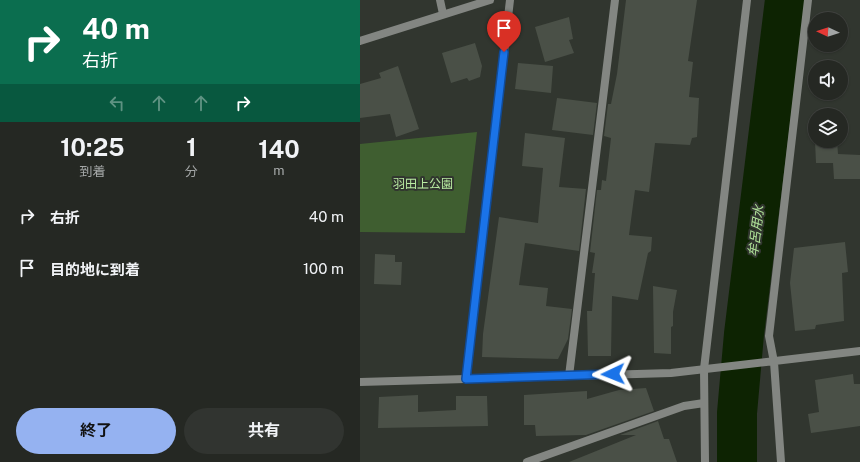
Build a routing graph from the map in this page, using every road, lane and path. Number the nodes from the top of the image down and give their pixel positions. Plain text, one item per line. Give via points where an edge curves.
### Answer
1 (440, 0) edge
2 (490, 0) edge
3 (510, 0) edge
4 (615, 0) edge
5 (748, 0) edge
6 (808, 0) edge
7 (443, 14) junction
8 (360, 41) edge
9 (860, 351) edge
10 (774, 362) junction
11 (704, 369) junction
12 (569, 376) junction
13 (466, 379) junction
14 (360, 382) edge
15 (704, 403) junction
16 (527, 462) edge
17 (705, 462) edge
18 (781, 462) edge

1 - 7 street
2 - 7 street
3 - 13 street
4 - 12 street
5 - 11 street
6 - 10 street via 770,336
7 - 8 street
9 - 10 street
10 - 11 street
10 - 18 street
11 - 12 street via 671,373
11 - 15 street
12 - 13 street
13 - 14 street
15 - 16 street via 684,406
15 - 17 street

